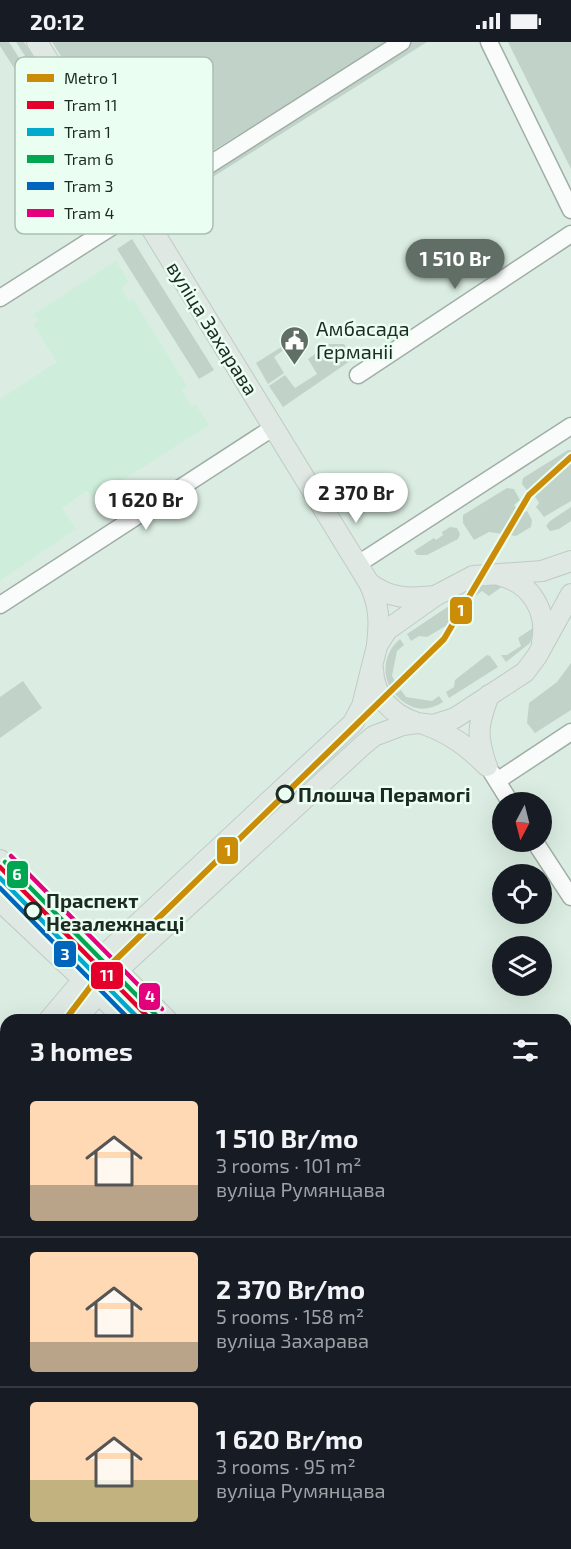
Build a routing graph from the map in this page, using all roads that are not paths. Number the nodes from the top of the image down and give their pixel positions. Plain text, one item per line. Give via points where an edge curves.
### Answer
1 (37, 42) edge
2 (402, 42) edge
3 (489, 42) edge
4 (46, 57) edge
5 (213, 162) edge
6 (571, 210) edge
7 (100, 234) edge
8 (154, 234) edge
9 (571, 234) edge
10 (0, 298) edge
11 (358, 375) dead end
12 (571, 426) edge
13 (274, 427) junction
14 (571, 561) edge
15 (358, 564) junction
16 (495, 575) junction
17 (369, 583) junction
18 (571, 594) edge
19 (435, 596) junction
20 (0, 605) edge
21 (540, 648) junction
22 (375, 655) junction
23 (489, 695) junction
24 (420, 724) junction
25 (571, 732) edge
26 (492, 773) junction
27 (504, 792) edge
28 (542, 852) edge
29 (0, 860) edge
30 (571, 897) edge
31 (0, 901) edge
32 (102, 957) junction
33 (118, 970) junction
34 (82, 980) junction
35 (98, 993) junction
36 (55, 1014) edge
37 (81, 1014) edge
38 (120, 1014) edge
39 (161, 1014) edge

1 - 4 main road, вуліца Захарава
2 - 5 street
3 - 6 street
7 - 10 street
8 - 13 main road, вуліца Захарава
9 - 11 street
12 - 15 street
13 - 15 main road, вуліца Захарава
13 - 20 street
14 - 16 main road via 542,571
15 - 17 main road, вуліца Захарава
16 - 19 main road via 473,576
16 - 21 main road via 514,580 533,597 543,622
17 - 19 main road via 395,597
17 - 22 main road, вуліца Захарава via 378,602
18 - 21 main road
19 - 22 main road via 387,630
21 - 23 main road via 525,672
22 - 24 main road via 374,681 384,702 400,717
22 - 32 main road via 362,706 353,723
23 - 24 main road via 455,718
23 - 26 main road via 478,726 479,743
24 - 26 main road via 453,736
24 - 33 main road via 374,736
25 - 26 street
26 - 27 street
28 - 30 street
29 - 32 main road
31 - 34 main road
32 - 33 main road
32 - 34 main road
33 - 35 main road
33 - 39 main road
34 - 35 main road
34 - 36 main road
35 - 37 main road
35 - 38 main road

